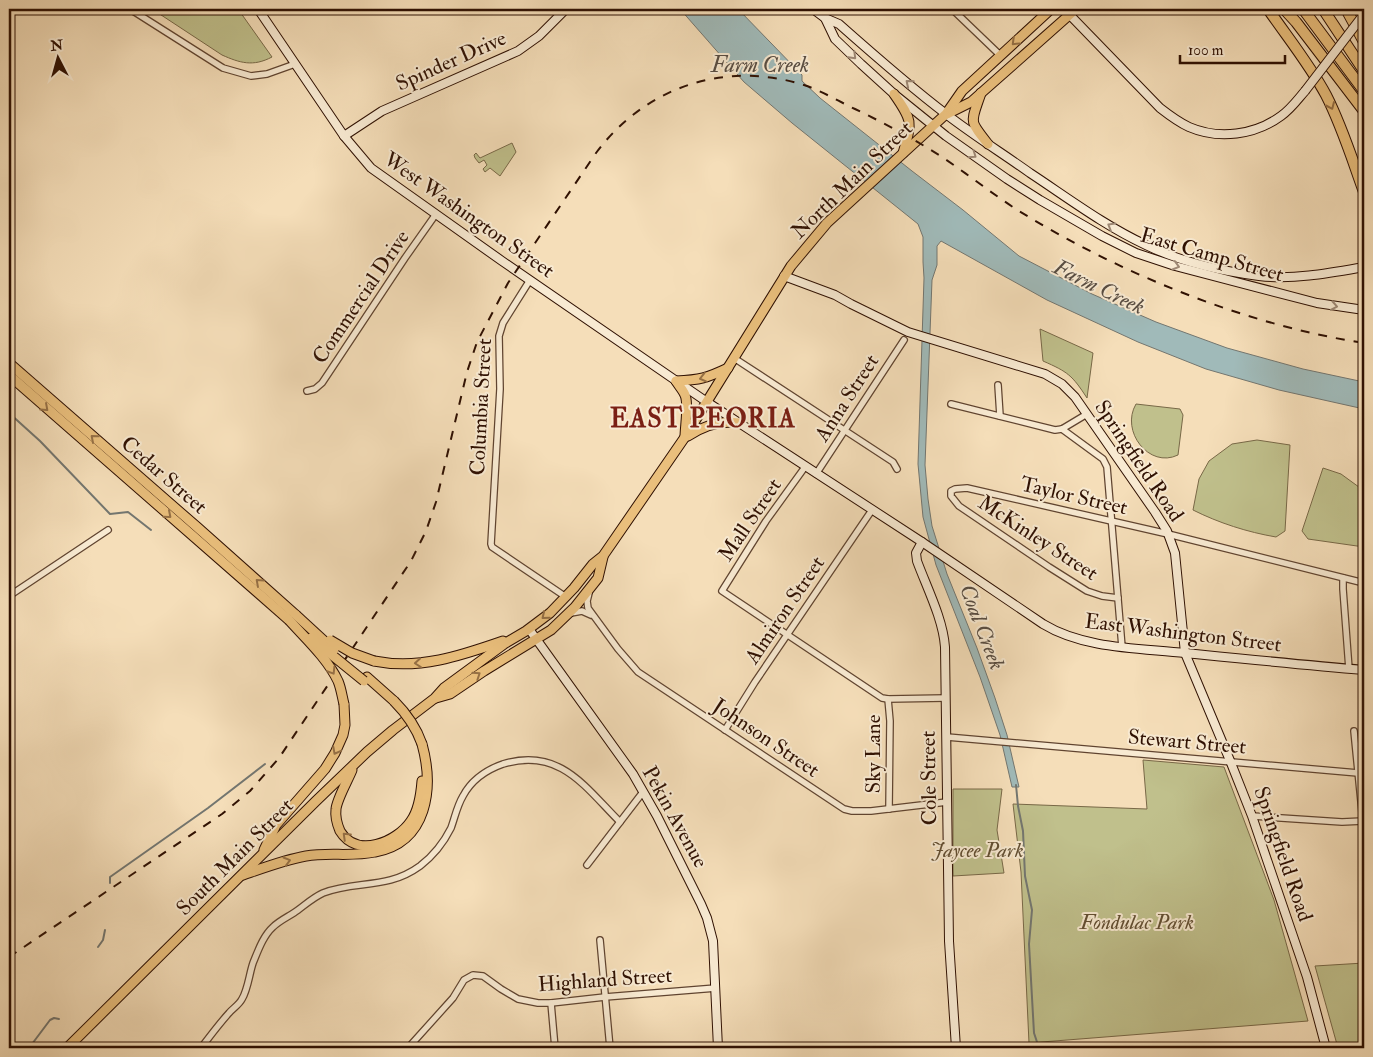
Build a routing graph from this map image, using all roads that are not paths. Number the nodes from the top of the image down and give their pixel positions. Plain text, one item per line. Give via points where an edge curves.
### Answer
1 (130, 9) edge
2 (258, 9) edge
3 (566, 9) edge
4 (813, 9) edge
5 (952, 9) edge
6 (1051, 9) edge
7 (1268, 9) edge
8 (1284, 9) edge
9 (1303, 9) edge
10 (1323, 9) edge
11 (1346, 9) edge
12 (1358, 9) edge
13 (1070, 11) edge
14 (1364, 16) edge
15 (825, 18) junction
16 (1364, 42) edge
17 (1001, 56) junction
18 (296, 64) junction
19 (1364, 71) edge
20 (1364, 92) edge
21 (981, 93) junction
22 (894, 94) junction
23 (1364, 111) edge
24 (946, 114) junction
25 (934, 126) junction
26 (344, 136) junction
27 (988, 144) junction
28 (903, 154) junction
29 (1364, 192) edge
30 (436, 214) junction
31 (1364, 267) edge
32 (784, 276) junction
33 (530, 280) junction
34 (1364, 310) edge
35 (904, 340) dead end
36 (734, 358) junction
37 (9, 363) edge
38 (728, 368) junction
39 (9, 375) edge
40 (676, 381) junction
41 (998, 385) dead end
42 (307, 391) dead end
43 (707, 402) junction
44 (951, 404) dead end
45 (1087, 414) junction
46 (1000, 416) junction
47 (738, 423) junction
48 (1062, 429) junction
49 (845, 431) junction
50 (685, 437) junction
51 (804, 467) junction
52 (897, 469) dead end
53 (816, 474) junction
54 (951, 491) joint
55 (872, 510) junction
56 (1111, 521) junction
57 (108, 530) dead end
58 (1168, 534) junction
59 (922, 542) junction
60 (603, 556) junction
61 (1343, 578) junction
62 (1364, 583) edge
63 (591, 587) junction
64 (9, 596) edge
65 (566, 598) junction
66 (1118, 598) junction
67 (292, 617) junction
68 (564, 618) junction
69 (597, 621) junction
70 (529, 629) junction
71 (788, 635) junction
72 (515, 637) junction
73 (535, 639) junction
74 (1122, 647) junction
75 (1185, 653) junction
76 (1349, 669) junction
77 (1364, 670) edge
78 (435, 698) junction
79 (946, 698) junction
80 (888, 699) junction
81 (725, 730) junction
82 (1354, 731) dead end
83 (947, 737) junction
84 (419, 745) junction
85 (1231, 763) junction
86 (354, 765) junction
87 (1358, 773) junction
88 (644, 792) junction
89 (947, 802) junction
90 (889, 809) junction
91 (1252, 816) junction
92 (1363, 821) edge
93 (620, 822) junction
94 (1364, 832) edge
95 (261, 856) junction
96 (587, 865) dead end
97 (240, 876) junction
98 (600, 940) dead end
99 (716, 988) junction
100 (605, 997) junction
101 (551, 1003) junction
102 (68, 1048) edge
103 (200, 1048) edge
104 (408, 1048) edge
105 (555, 1048) edge
106 (610, 1048) edge
107 (718, 1048) edge
108 (956, 1048) edge
109 (1326, 1048) edge

1 - 18 street via 223,68 251,76
2 - 18 main road, West Washington Street
3 - 26 main road, Spinder Drive via 539,36 518,51 382,111
4 - 15 main road, East Camp Street
5 - 17 street
6 -> 17 main road, North Main Street
7 -> 29 highway via 1327,97
8 - 23 highway
9 - 20 highway
10 - 19 highway
11 - 16 highway
12 - 14 highway
13 - 14 main road, bridge via 1160,108 1190,127 1226,134 1256,129 1281,117
13 - 21 main road, North Main Street
15 -> 22 main road, East Camp Street via 835,39
24 -> 15 main road, East Camp Street via 839,24
17 - 24 main road, North Main Street via 962,91
18 - 26 main road, West Washington Street
21 - 24 main road, North Main Street via 971,102
21 - 27 main road via 973,123
22 - 25 main road, East Camp Street
22 - 28 main road via 910,122
24 - 25 main road, North Main Street
24 - 27 main road, East Camp Street
25 - 28 main road, North Main Street
25 -> 34 main road, East Camp Street via 1040,200 1130,250 1175,266 1288,296
26 - 30 main road, West Washington Street via 370,168
31 -> 27 main road, East Camp Street via 1277,277 1212,268 1178,258 1133,239
28 - 32 main road, North Main Street via 827,223
30 - 33 main road, West Washington Street
30 - 42 street, Commercial Drive via 322,383
32 - 36 main road, North Main Street
32 - 45 main road, Springfield Road via 834,295 921,337 1045,374 1066,387
33 - 40 main road, West Washington Street
33 - 65 street, Columbia Street via 502,323 499,336 500,389 490,544
35 - 49 street, Anna Street
36 - 38 main road, North Main Street
36 - 49 street
67 -> 37 main road, Cedar Street via 197,527
38 -> 40 main road via 707,378
38 - 43 main road, North Main Street
39 -> 67 main road, Cedar Street via 190,534
40 - 43 main road, West Washington Street
40 - 50 main road via 687,404
41 - 46 street
43 - 47 main road, East Washington Street
43 - 50 main road, South Main Street
44 - 46 street
45 - 48 street
45 - 58 main road, Springfield Road
46 - 48 street
47 - 50 main road via 715,424
47 - 51 main road, East Washington Street
48 - 56 street via 1103,459 1108,474
49 - 52 street via 893,462
49 - 53 street, Anna Street
50 - 60 main road, South Main Street
51 - 53 main road, East Washington Street
51 - 71 street, Mall Street via 722,591
53 - 55 main road, East Washington Street
54 - 56 street, Taylor Street via 967,488
54 - 66 street, McKinley Street via 959,506 1048,567 1087,591
55 - 59 main road, East Washington Street
55 - 71 street, Almiron Street
56 - 58 street, Taylor Street
56 - 66 street
57 - 64 street
58 - 61 street, Taylor Street
58 - 75 main road, Springfield Road via 1176,559
59 - 74 main road, East Washington Street via 1052,630 1072,638
59 - 79 main road, Cole Street via 916,554 917,561 944,637
60 - 63 main road, South Main Street via 598,578
60 - 65 main road, South Main Street
61 - 62 street, Taylor Street
61 - 76 street
63 - 68 main road, South Main Street
63 - 69 street, Johnson Street via 588,606
65 -> 70 main road, South Main Street
66 - 74 street
72 -> 67 main road, bridge via 453,658 400,664 374,660 344,649
67 - 84 main road, bridge via 392,703
67 -> 95 main road, bridge via 332,670 341,689 345,724 343,735 325,769 276,825
68 - 69 street via 582,611
68 - 73 main road, South Main Street via 545,635
69 - 81 street, Johnson Street via 638,672
70 - 72 main road, South Main Street
70 - 73 main road, Pekin Avenue
71 - 80 street
71 - 81 street, Almiron Street
72 - 78 main road, South Main Street
78 -> 73 main road, South Main Street via 450,694
73 - 88 main road, Pekin Avenue
74 - 75 main road, East Washington Street
75 - 76 main road, East Washington Street
75 - 85 main road, Springfield Road
76 - 77 main road, East Washington Street
78 - 86 main road, South Main Street
79 - 80 street
79 - 83 main road, Cole Street
80 - 90 street, Sky Lane
81 - 90 street, Johnson Street via 844,809 862,812
82 - 87 street
83 - 85 street, Stewart Street
83 - 89 main road, Cole Street
84 -> 86 main road via 422,781 418,807 404,830 382,843 358,845 344,837 337,825 336,808
97 -> 84 main road via 305,856 372,853 398,843 414,827 426,799 427,768
85 - 87 street, Stewart Street
85 - 91 main road, Springfield Road
86 - 95 main road, South Main Street
87 - 92 street
88 - 93 street
88 - 99 main road, Pekin Avenue via 707,918 713,941
89 - 90 street, Johnson Street
89 - 108 main road, Cole Street via 949,941
91 - 92 street
91 - 109 main road, Springfield Road via 1307,977
92 - 94 street
93 - 96 street
93 - 103 street via 586,786 554,764 519,761 487,771 462,796 444,840 418,867 394,879 321,894 272,928 262,941 241,1001
95 - 97 main road, South Main Street
97 - 102 main road, South Main Street
98 - 100 street
99 - 100 street, Highland Street
99 - 107 main road, Pekin Avenue
100 - 101 street, Highland Street
100 - 106 street
101 - 104 street, Highland Street via 518,999 483,976 473,975 464,980 453,998
101 - 105 street

